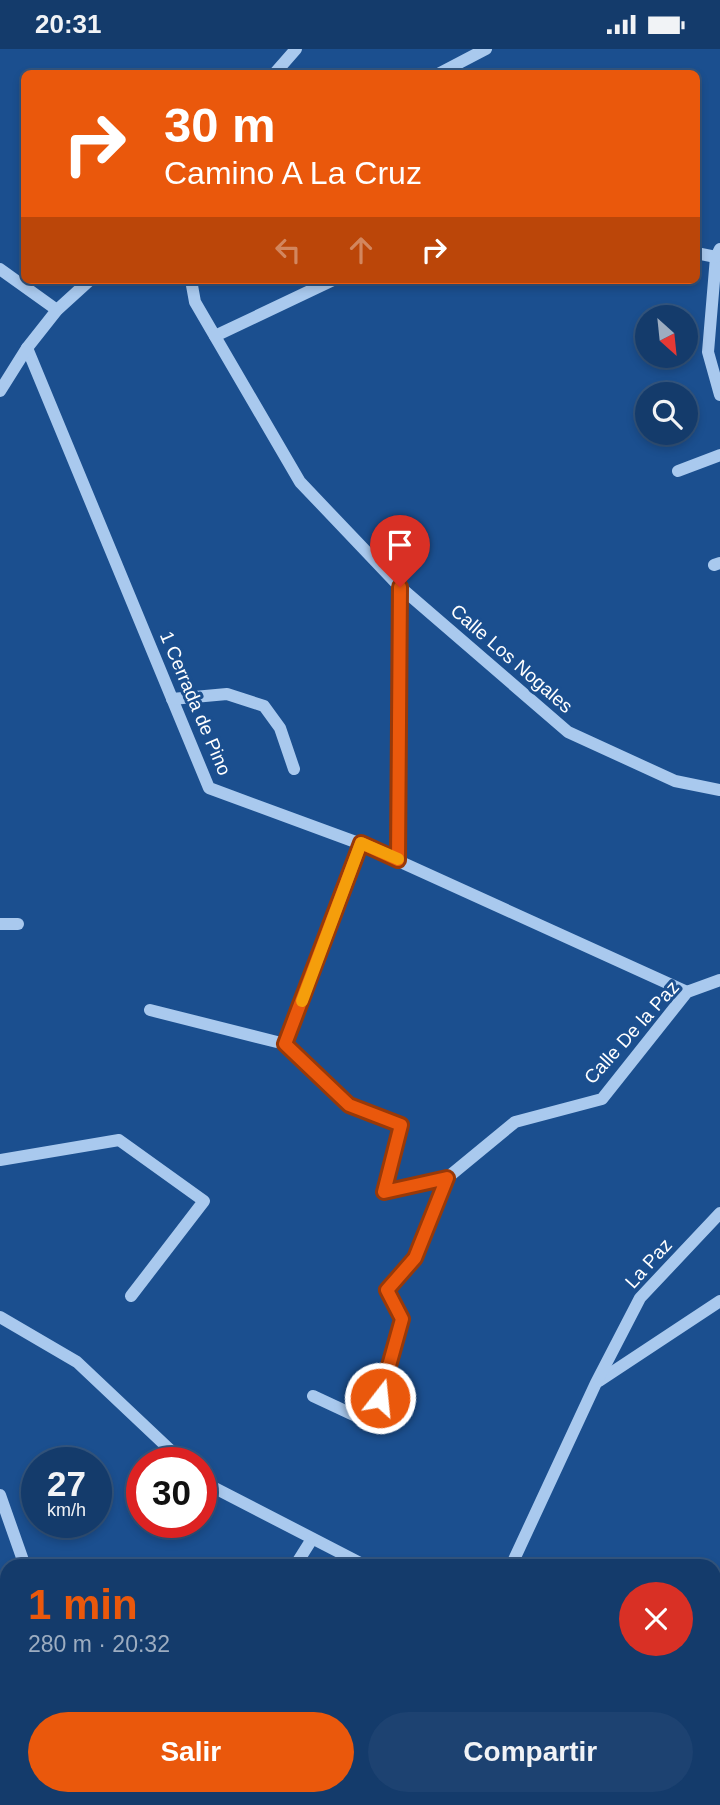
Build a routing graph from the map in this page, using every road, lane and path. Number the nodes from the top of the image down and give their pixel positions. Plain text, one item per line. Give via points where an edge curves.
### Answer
1 (296, 49) edge
2 (486, 49) edge
3 (278, 70) edge
4 (446, 70) edge
5 (700, 253) edge
6 (718, 253) edge
7 (0, 269) edge
8 (86, 284) edge
9 (192, 284) edge
10 (326, 284) edge
11 (57, 310) junction
12 (215, 336) junction
13 (27, 348) junction
14 (0, 391) edge
15 (720, 395) edge
16 (720, 456) edge
17 (678, 471) dead end
18 (400, 587) junction
19 (172, 699) junction
20 (294, 769) dead end
21 (720, 790) edge
22 (361, 843) junction
23 (398, 860) junction
24 (0, 924) edge
25 (18, 924) dead end
26 (720, 981) edge
27 (687, 992) junction
28 (149, 1010) dead end
29 (285, 1044) junction
30 (0, 1160) edge
31 (447, 1178) junction
32 (720, 1213) edge
33 (131, 1296) dead end
34 (720, 1301) edge
35 (0, 1317) edge
36 (596, 1383) junction
37 (313, 1396) dead end
38 (167, 1447) edge
39 (217, 1489) edge
40 (0, 1495) edge
41 (312, 1539) junction
42 (23, 1559) edge
43 (299, 1559) edge
44 (352, 1559) edge
45 (513, 1559) edge

1 - 3 street
2 - 4 street
5 - 6 street
6 - 15 street via 708,352
7 - 11 street
8 - 11 street
9 - 12 street, Calle Los Nogales via 195,302
10 - 12 street
11 - 13 street
12 - 18 street, Calle Los Nogales via 300,482
13 - 14 street
13 - 19 street, 1 Cerrada de Pino
16 - 17 street
18 - 21 street, Calle Los Nogales via 568,732 675,781
18 - 23 street
19 - 20 street via 227,694 264,706 280,728
19 - 22 street, 1 Cerrada de Pino via 209,788
22 - 23 street, 1 Cerrada de Pino
22 - 29 street
23 - 27 street, 1 Cerrada de Pino
24 - 25 street
26 - 27 street, Calle De la Paz
27 - 31 street, Calle De la Paz via 602,1099 515,1122
28 - 29 street
29 - 31 street, Calle De la Paz via 349,1105 401,1125 384,1192
30 - 33 street via 119,1140 204,1201
31 - 37 street via 415,1258 387,1290 402,1319 373,1424
32 - 36 street, La Paz via 640,1298
34 - 36 street
35 - 38 street via 77,1362
36 - 45 street, La Paz
39 - 41 street
40 - 42 street
41 - 43 street
41 - 44 street

